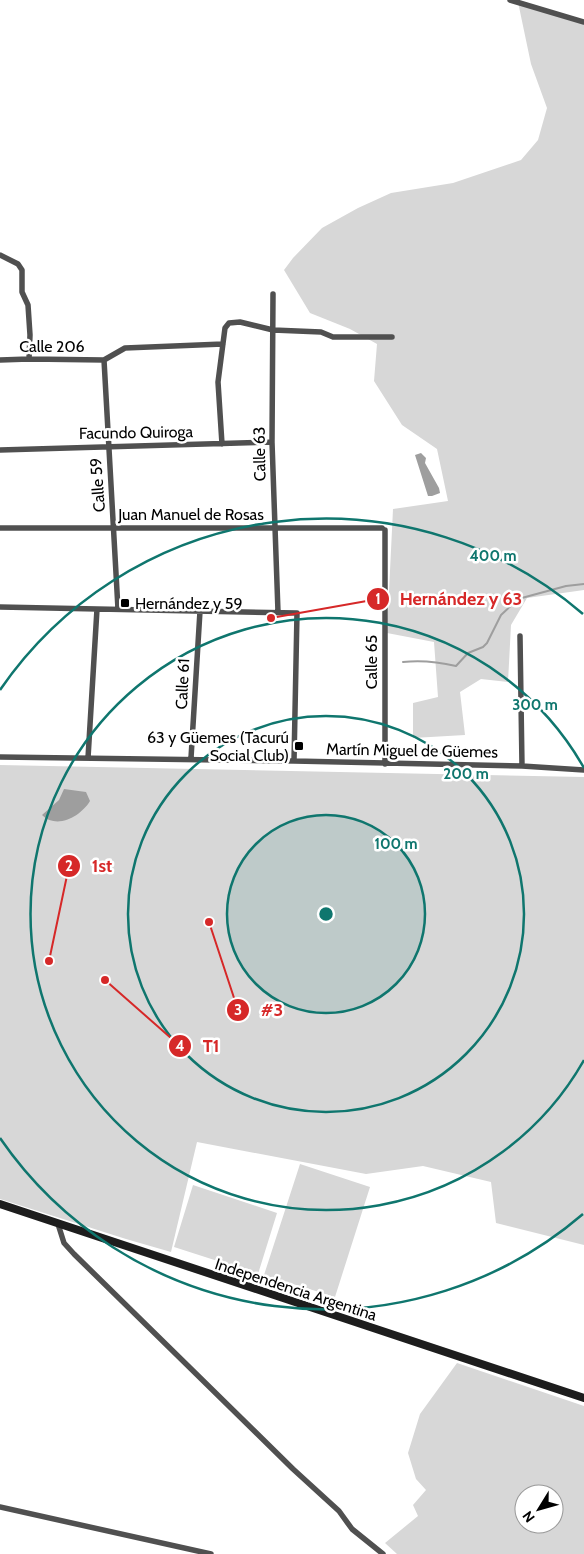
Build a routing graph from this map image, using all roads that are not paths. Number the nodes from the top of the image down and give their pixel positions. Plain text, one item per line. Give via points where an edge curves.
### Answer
1 (510, 0) edge
2 (584, 22) edge
3 (0, 255) edge
4 (273, 294) dead end
5 (273, 330) junction
6 (392, 337) dead end
7 (223, 344) junction
8 (29, 358) junction
9 (0, 360) edge
10 (104, 360) junction
11 (272, 442) junction
12 (222, 444) junction
13 (108, 447) junction
14 (0, 450) edge
15 (0, 528) edge
16 (114, 528) junction
17 (275, 528) junction
18 (384, 529) joint
19 (0, 607) edge
20 (97, 609) junction
21 (118, 609) junction
22 (200, 611) junction
23 (278, 612) junction
24 (520, 636) dead end
25 (0, 757) edge
26 (88, 758) junction
27 (191, 758) junction
28 (294, 760) junction
29 (385, 764) junction
30 (522, 766) junction
31 (584, 770) edge
32 (0, 1204) edge
33 (58, 1224) junction
34 (584, 1398) edge
35 (0, 1507) edge
36 (211, 1554) edge
37 (383, 1554) edge

1 - 2 street
3 - 8 street via 18,264 22,270 22,292 28,305
4 - 5 street, Calle 63
5 - 6 street via 321,332 333,337
5 - 7 street via 240,322 229,323
5 - 11 street, Calle 63
7 - 10 street via 125,348
7 - 12 street via 218,382
8 - 9 street, Calle 206
8 - 10 street, Calle 206
10 - 13 street, Calle 59
11 - 12 street, Facundo Quiroga
11 - 17 street, Calle 63
12 - 13 street, Facundo Quiroga
13 - 14 street, Facundo Quiroga
13 - 16 street, Calle 59
15 - 16 street, Juan Manuel de Rosas
16 - 17 street, Juan Manuel de Rosas
16 - 21 street, Calle 59
17 - 18 street, Juan Manuel de Rosas
17 - 23 street, Calle 63
18 - 29 street, Calle 65
19 - 20 street
20 - 21 street
20 - 26 street
21 - 22 street
22 - 23 street
22 - 27 street, Calle 61
23 - 28 street via 297,613
24 - 30 street
25 - 26 street, Martín Miguel de Güemes
26 - 27 street, Martín Miguel de Güemes
27 - 28 street, Martín Miguel de Güemes
28 - 29 street, Martín Miguel de Güemes
29 - 30 street, Martín Miguel de Güemes
30 - 31 street, Martín Miguel de Güemes
32 - 33 street, Independencia Argentina
33 - 34 street, Independencia Argentina
33 - 37 street via 64,1243 74,1254 339,1511 352,1529
35 - 36 street

